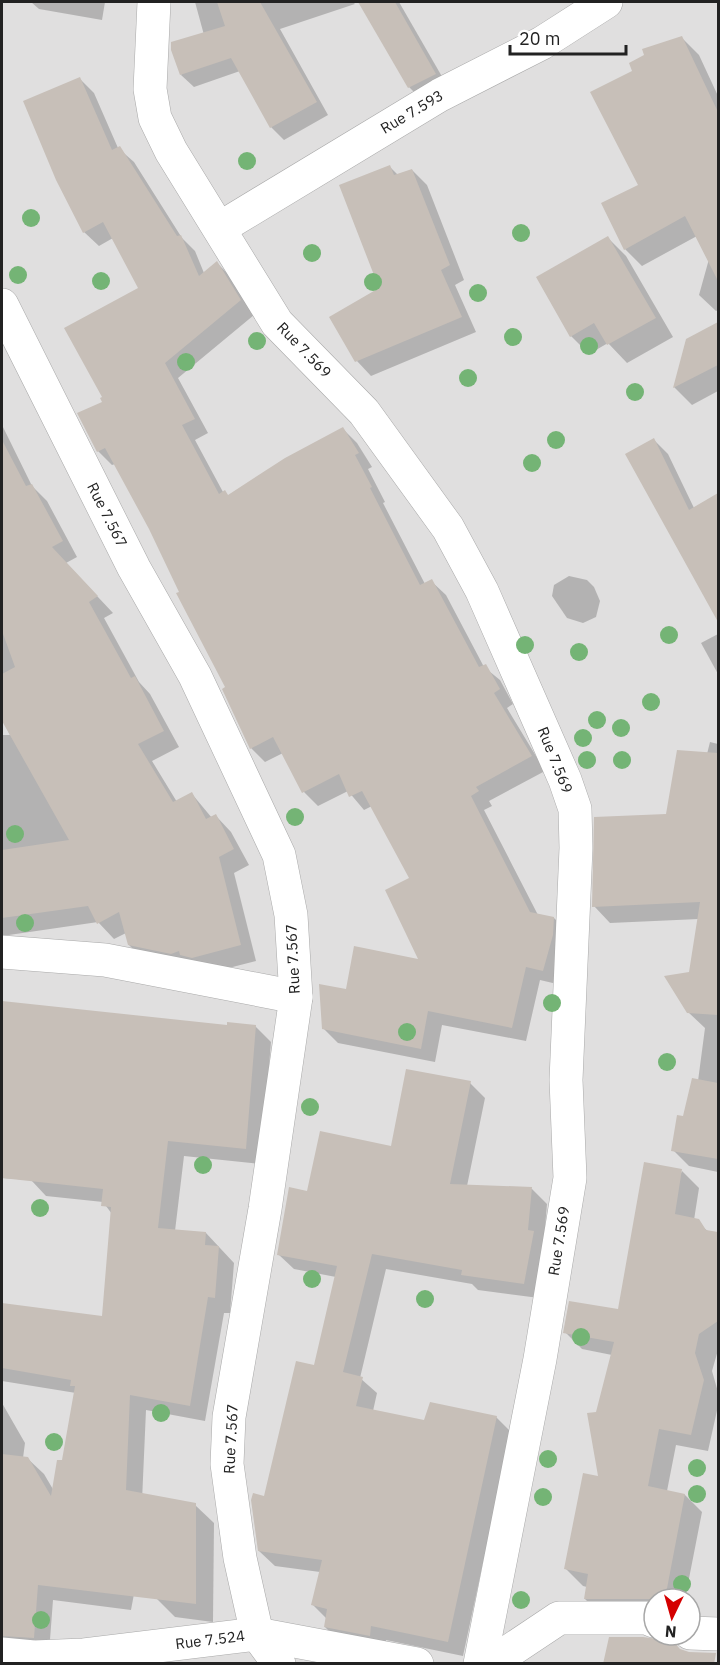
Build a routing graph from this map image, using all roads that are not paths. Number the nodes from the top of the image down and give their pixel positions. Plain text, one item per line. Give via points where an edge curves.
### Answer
1 (154, 2) edge
2 (606, 2) edge
3 (220, 228) junction
4 (2, 305) edge
5 (2, 952) edge
6 (296, 997) junction
7 (642, 1617) edge
8 (702, 1633) edge
9 (257, 1634) junction
10 (718, 1634) edge
11 (2, 1654) edge
12 (279, 1664) edge
13 (417, 1664) edge
14 (480, 1664) edge
15 (490, 1664) edge

1 - 3 street, Rue 7.569 via 150,89 155,118 171,151
2 - 3 street, Rue 7.593 via 542,43 440,95
3 - 14 street, Rue 7.569 via 278,323 364,412 448,528 482,591 566,780 574,809 576,848 566,1080 570,1178 540,1359
4 - 6 street, Rue 7.567 via 134,568 195,676 279,855 291,915
5 - 6 street via 105,960
6 - 9 street, Rue 7.567 via 266,1209 229,1417 227,1464 231,1503
7 - 15 street via 559,1618
8 - 10 street
9 - 11 street, Rue 7.524 via 84,1654
9 - 12 street, Rue 7.567
9 - 13 street, Rue 7.524

